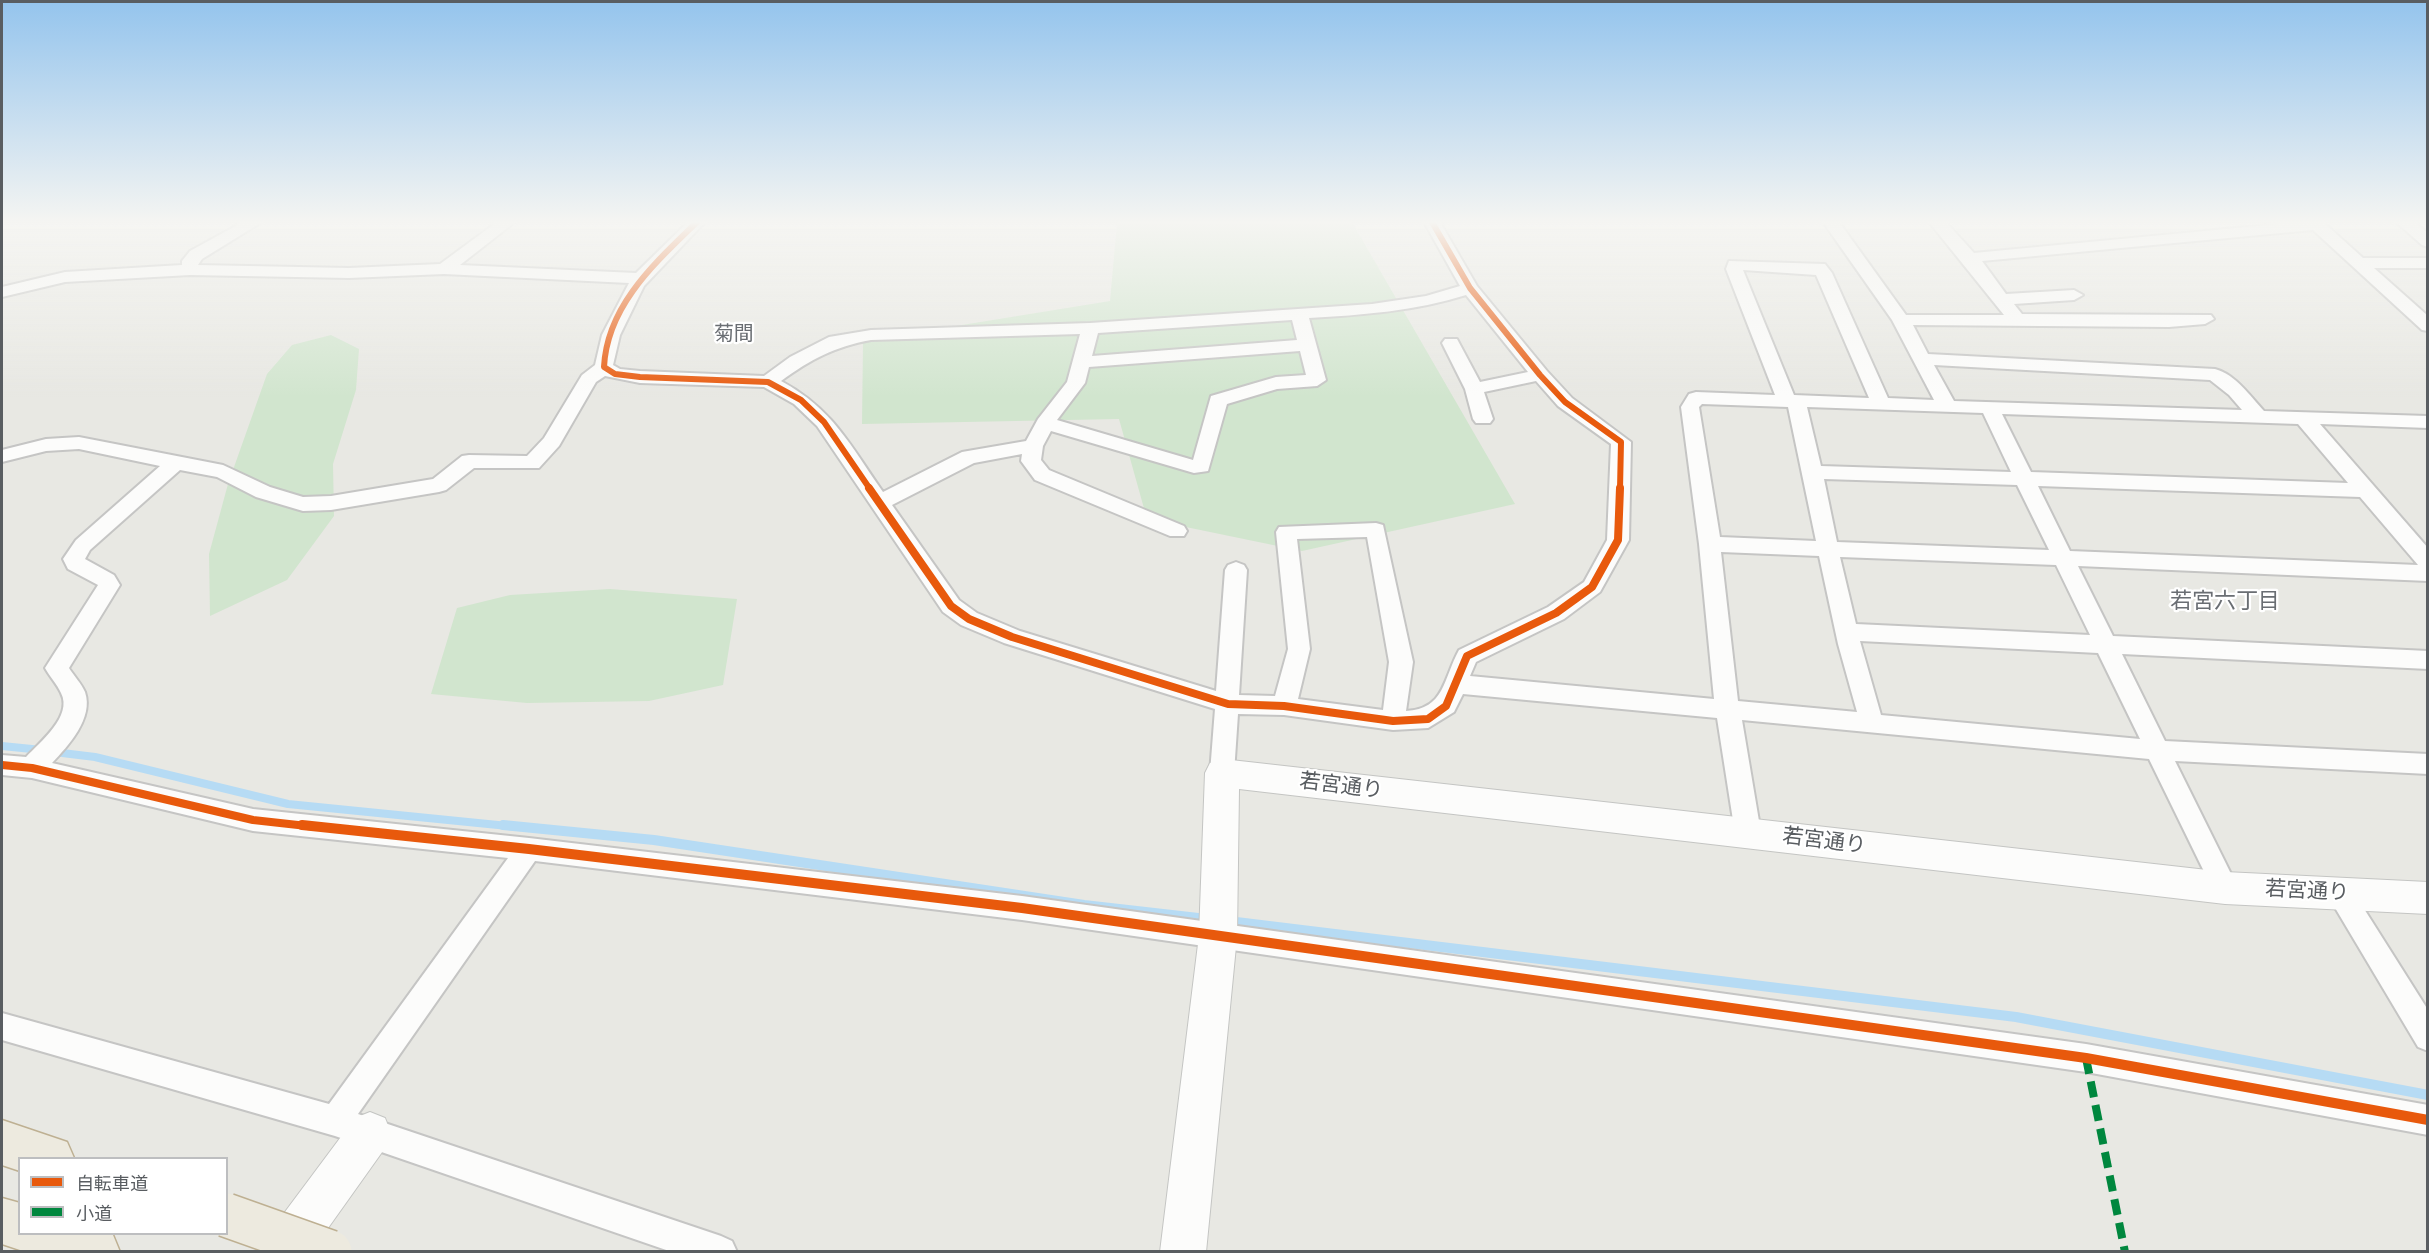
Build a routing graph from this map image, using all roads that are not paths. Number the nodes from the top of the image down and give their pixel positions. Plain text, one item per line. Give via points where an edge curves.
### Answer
1 (54, 280) edge
2 (640, 280) edge
3 (1466, 280) edge
4 (1739, 280) edge
5 (1827, 280) edge
6 (1873, 280) edge
7 (1988, 280) edge
8 (2378, 280) edge
9 (1470, 288) junction
10 (2, 292) edge
11 (2074, 295) dead end
12 (2002, 299) junction
13 (1299, 313) junction
14 (2012, 319) junction
15 (2205, 319) dead end
16 (1901, 320) junction
17 (2427, 326) edge
18 (1090, 328) junction
19 (1451, 343) dead end
20 (1308, 345) junction
21 (1923, 359) junction
22 (1081, 362) junction
23 (604, 367) junction
24 (1540, 375) junction
25 (768, 382) junction
26 (1474, 389) junction
27 (1792, 401) junction
28 (1881, 404) junction
29 (1947, 406) junction
30 (1989, 407) junction
31 (2258, 416) junction
32 (2304, 418) junction
33 (1483, 419) dead end
34 (1045, 423) junction
35 (2425, 425) edge
36 (1033, 446) junction
37 (2, 456) edge
38 (175, 463) junction
39 (1814, 472) junction
40 (2024, 479) junction
41 (2366, 490) junction
42 (879, 503) junction
43 (1177, 531) dead end
44 (1710, 543) junction
45 (1828, 549) junction
46 (2063, 558) junction
47 (2427, 563) edge
48 (1236, 570) dead end
49 (2427, 573) edge
50 (1848, 632) junction
51 (2105, 644) junction
52 (2427, 660) edge
53 (1455, 684) junction
54 (1228, 704) junction
55 (1284, 706) junction
56 (1728, 710) junction
57 (1393, 721) junction
58 (1872, 723) junction
59 (2158, 750) junction
60 (2427, 764) edge
61 (2, 765) edge
62 (32, 768) junction
63 (1222, 773) junction
64 (1748, 833) junction
65 (530, 849) junction
66 (2225, 888) junction
67 (2340, 893) junction
68 (2427, 897) edge
69 (1218, 936) junction
70 (2, 1027) edge
71 (2427, 1037) edge
72 (2427, 1120) edge
73 (353, 1127) junction
74 (2, 1143) edge
75 (48, 1157) edge
76 (228, 1216) edge
77 (2, 1221) edge
78 (18, 1226) edge
79 (47, 1235) edge
80 (96, 1251) edge
81 (283, 1251) edge
82 (330, 1251) edge
83 (721, 1251) edge
84 (1183, 1251) edge

1 - 10 street
2 - 23 street via 603,357
3 - 9 street
4 - 27 street
5 - 28 street
6 - 16 street
7 - 12 street
8 - 17 street
9 - 13 street via 1428,301
9 - 24 street
11 - 12 street
12 - 14 street via 2016,318
13 - 18 street
13 - 20 street
14 - 15 street
14 - 16 street
16 - 21 street
18 - 22 street
18 - 25 street via 862,336 835,341 796,361
19 - 26 street
20 - 22 street
20 - 34 street via 1317,380 1276,383 1218,400 1201,466
21 - 29 street
21 - 31 street via 2215,375
22 - 34 street via 1076,383
23 - 25 street via 615,374 640,377
23 - 38 street via 589,380 552,442 532,463 469,461 439,484 331,503 303,504 262,492 223,472
24 - 26 street
24 - 53 street via 1565,402 1621,442 1618,540 1592,587 1556,613 1467,656
25 - 42 street via 801,400 824,422
26 - 33 street
27 - 28 street
27 - 39 street
27 - 44 street via 1696,398 1690,406
28 - 29 street
29 - 30 street
30 - 31 street
30 - 40 street
31 - 32 street
32 - 35 street
32 - 41 street
34 - 36 street
36 - 42 street via 969,457
36 - 43 street via 1031,461 1042,475
37 - 38 street via 46,445 79,443
38 - 62 street via 83,545 74,559 109,585 57,668 76,705 67,726
39 - 40 street
39 - 45 street
40 - 41 street
40 - 46 street
41 - 47 street
42 - 54 street via 951,606 969,619 1012,637
44 - 45 street
44 - 56 street
45 - 46 street
45 - 50 street
46 - 49 street
46 - 51 street
48 - 54 street
50 - 51 street
50 - 58 street
51 - 52 street
51 - 59 street
53 - 56 street
53 - 57 street via 1446,706 1428,719
54 - 55 street
54 - 63 street
55 - 57 street
55 - 57 street via 1299,649 1286,532 1376,530 1401,662
56 - 58 street
56 - 64 street
58 - 59 street
59 - 60 street
59 - 66 street
61 - 62 street
62 - 65 street via 253,820
63 - 64 street, 若宮通り
63 - 69 street
64 - 66 street, 若宮通り
65 - 69 street via 1022,908
65 - 73 street
66 - 67 street, 若宮通り
67 - 68 street, 若宮通り
67 - 71 street
69 - 72 street via 2086,1058
69 - 84 street
70 - 73 street
73 - 81 street
73 - 83 street
74 - 75 highway
76 - 82 highway, bridge
77 - 78 highway
79 - 80 highway

